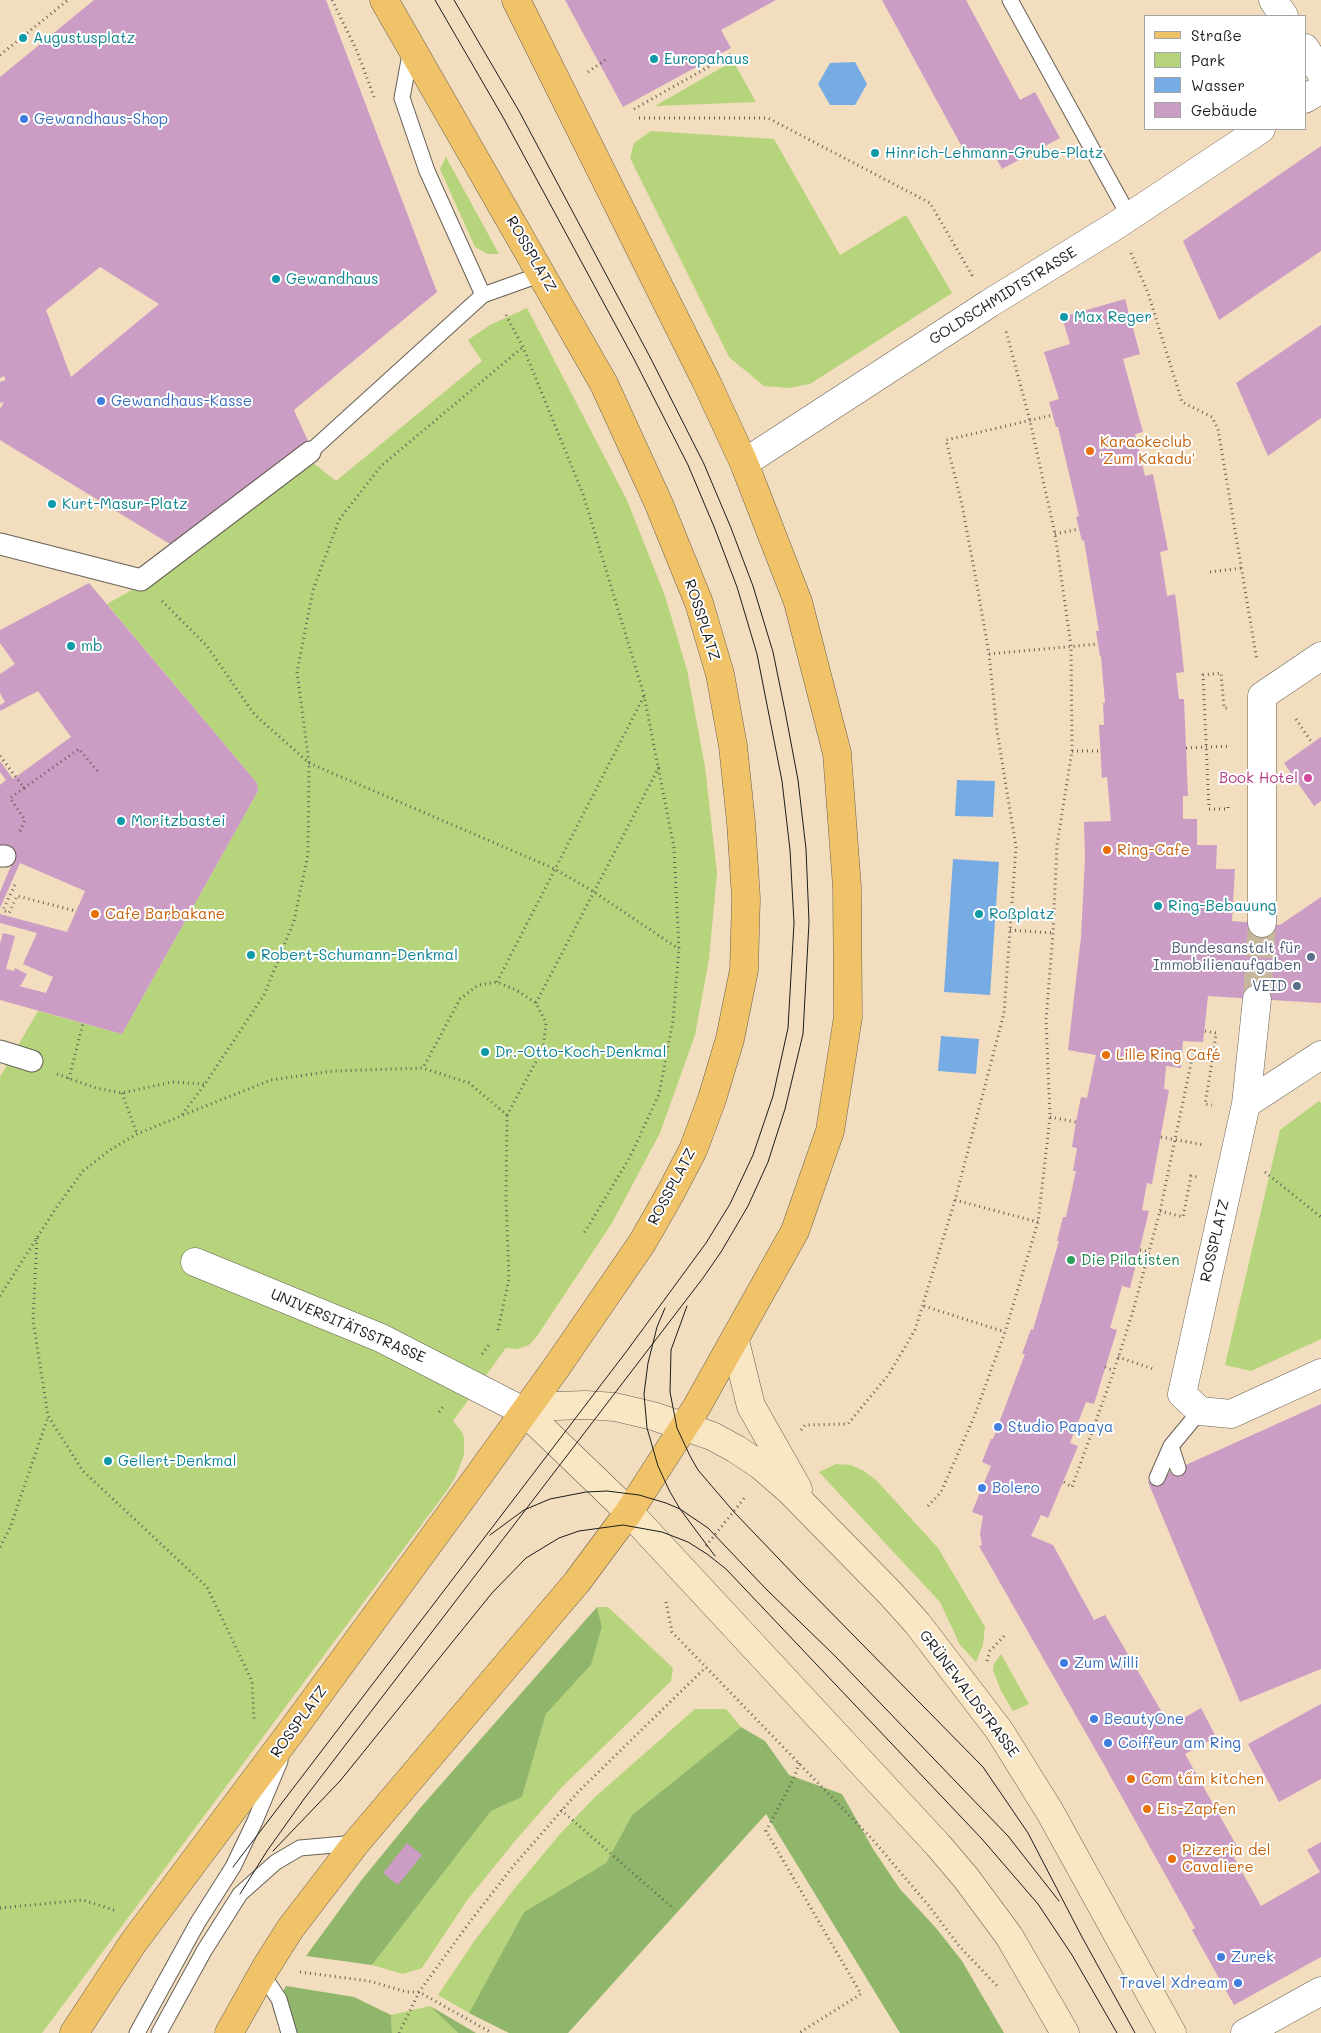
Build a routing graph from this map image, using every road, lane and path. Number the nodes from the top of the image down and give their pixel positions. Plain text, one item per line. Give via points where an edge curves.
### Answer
1 (68, 0) edge
2 (332, 0) edge
3 (384, 0) edge
4 (516, 0) edge
5 (1010, 0) edge
6 (1273, 0) edge
7 (1283, 15) edge
8 (411, 48) junction
9 (1306, 50) edge
10 (733, 53) dead end
11 (0, 55) edge
12 (608, 58) dead end
13 (588, 72) dead end
14 (1321, 72) edge
15 (1321, 89) edge
16 (1306, 98) edge
17 (378, 105) dead end
18 (634, 109) dead end
19 (638, 118) dead end
20 (1259, 130) edge
21 (1122, 221) junction
22 (542, 274) junction
23 (484, 295) junction
24 (990, 303) junction
25 (504, 312) dead end
26 (523, 347) junction
27 (1053, 415) dead end
28 (1030, 421) junction
29 (310, 452) joint
30 (744, 463) junction
31 (1079, 528) dead end
32 (1055, 534) junction
33 (0, 544) edge
34 (1242, 568) junction
35 (1210, 572) dead end
36 (142, 581) junction
37 (1098, 644) dead end
38 (1071, 646) junction
39 (989, 654) junction
40 (1321, 656) edge
41 (644, 696) junction
42 (1262, 696) junction
43 (1223, 703) dead end
44 (1226, 746) dead end
45 (1206, 747) junction
46 (1186, 748) dead end
47 (1072, 751) junction
48 (1100, 751) dead end
49 (0, 756) edge
50 (309, 763) junction
51 (660, 767) junction
52 (100, 774) dead end
53 (24, 788) junction
54 (1228, 805) dead end
55 (18, 836) dead end
56 (555, 869) junction
57 (17, 880) dead end
58 (594, 892) junction
59 (76, 911) dead end
60 (1262, 923) tunnel mouth
61 (1010, 930) junction
62 (1054, 932) junction
63 (679, 949) junction
64 (497, 982) junction
65 (1257, 999) tunnel mouth
66 (536, 1003) junction
67 (83, 1023) dead end
68 (1205, 1031) dead end
69 (0, 1051) edge
70 (1321, 1055) edge
71 (1213, 1056) junction
72 (41, 1066) joint
73 (423, 1068) junction
74 (69, 1079) junction
75 (204, 1084) junction
76 (122, 1093) junction
77 (1206, 1099) dead end
78 (1246, 1104) junction
79 (507, 1115) junction
80 (181, 1116) junction
81 (1050, 1117) junction
82 (1076, 1122) dead end
83 (137, 1134) junction
84 (1160, 1137) dead end
85 (1176, 1140) junction
86 (1202, 1144) dead end
87 (1237, 1150) junction
88 (1191, 1182) dead end
89 (955, 1200) junction
90 (1160, 1211) junction
91 (1321, 1216) edge
92 (1038, 1222) junction
93 (583, 1234) dead end
94 (37, 1237) junction
95 (1140, 1250) dead end
96 (1150, 1252) junction
97 (196, 1262) dead end
98 (0, 1296) edge
99 (924, 1306) junction
100 (498, 1330) dead end
101 (1005, 1332) junction
102 (735, 1340) junction
103 (1118, 1357) junction
104 (1143, 1366) dead end
105 (1105, 1367) dead end
106 (1114, 1371) junction
107 (1321, 1373) edge
108 (1191, 1402) junction
109 (525, 1412) junction
110 (48, 1416) junction
111 (684, 1426) junction
112 (1171, 1446) junction
113 (773, 1463) junction
114 (1178, 1468) dead end
115 (1157, 1478) dead end
116 (1064, 1482) dead end
117 (928, 1506) dead end
118 (628, 1512) junction
119 (0, 1547) edge
120 (684, 1573) junction
121 (664, 1596) dead end
122 (706, 1667) junction
123 (254, 1719) dead end
124 (293, 1729) junction
125 (800, 1763) junction
126 (561, 1810) junction
127 (356, 1843) junction
128 (0, 1908) edge
129 (107, 1908) dead end
130 (674, 1909) dead end
131 (296, 1971) dead end
132 (262, 1974) junction
133 (1002, 1991) dead end
134 (1321, 1991) edge
135 (419, 1992) junction
136 (74, 2033) edge
137 (137, 2033) edge
138 (159, 2033) edge
139 (229, 2033) edge
140 (289, 2033) edge
141 (399, 2033) edge
142 (492, 2033) edge
143 (800, 2033) edge
144 (1065, 2033) edge
145 (1172, 2033) edge
146 (1245, 2033) edge

1 - 11 path
2 - 17 path
3 - 8 main road
4 - 30 main road
5 - 21 lane
6 - 7 street
8 - 22 main road, ROSSPLATZ
8 - 23 lane via 402,98 427,171
9 - 14 street
10 - 18 path
12 - 13 path
15 - 16 street
19 - 24 path via 768,118 930,203
20 - 21 street, GOLDSCHMIDTSTRASSE
21 - 24 street, GOLDSCHMIDTSTRASSE
21 - 34 path via 1182,402 1212,416 1218,429
22 - 23 lane
22 - 109 main road, ROSSPLATZ via 604,384 658,502 699,603 720,674 733,746 746,898 744,970 730,1039 693,1150 627,1266
23 - 29 lane
24 - 28 path via 1004,326
24 - 30 street, GOLDSCHMIDTSTRASSE
25 - 26 path
26 - 41 path via 583,494
26 - 50 path via 381,466 339,520 313,590 297,672
27 - 28 path
28 - 32 path
28 - 39 path via 946,440 962,505
29 - 36 street
30 - 102 main road via 798,602 837,754 847,887 848,1017 830,1131 795,1231
31 - 32 path
32 - 38 path
33 - 36 street
34 - 35 path
34 - 42 path
36 - 50 path via 207,646 254,714
37 - 38 path
38 - 39 path
38 - 47 path
39 - 61 path via 997,731 1016,847
40 - 42 street
41 - 51 path
41 - 56 path
42 - 60 street
43 - 45 path via 1221,673 1203,675
44 - 45 path
45 - 46 path
45 - 54 path via 1209,809 1228,809
47 - 48 path
47 - 62 path via 1057,845
49 - 53 path
50 - 56 path
50 - 75 path via 308,854 294,922 264,995
51 - 58 path
51 - 63 path via 674,848
52 - 53 path via 80,749
53 - 55 path via 10,798 25,820
56 - 58 path
56 - 64 path
57 - 59 path via 3,910 9,913 17,896
58 - 63 path
58 - 66 path
61 - 62 path
61 - 89 path via 1004,1013
62 - 81 path via 1046,1020
63 - 93 path via 673,1020 659,1094 630,1157
64 - 66 path
64 - 73 path via 478,985 460,1000
65 - 78 street, ROSSPLATZ
66 - 79 path via 546,1023 543,1049
67 - 74 path
68 - 71 path via 1216,1033
69 - 72 street
70 - 78 street
71 - 77 path
71 - 85 path via 1193,1054
72 - 74 path
73 - 79 path via 469,1082
73 - 80 path via 333,1072 271,1080
74 - 76 path
75 - 76 path via 172,1082
75 - 80 path
76 - 83 path
78 - 87 street, ROSSPLATZ
79 - 100 path via 509,1279
80 - 83 path
81 - 82 path
81 - 92 path
83 - 94 path via 83,1171
84 - 85 path
85 - 86 path
85 - 90 path
87 - 91 path
87 - 108 street, ROSSPLATZ
88 - 90 path via 1183,1216
89 - 92 path
89 - 99 path
90 - 96 path
92 - 101 path
94 - 98 path
94 - 110 path via 32,1320
95 - 96 path
96 - 103 path
97 - 109 street, UNIVERSITÄTSSTRASSE via 381,1338
99 - 101 path
99 - 113 path via 915,1330 888,1374 848,1424 805,1425
101 - 117 path via 974,1417 945,1483
102 - 111 main road
102 - 113 main road via 751,1406
103 - 104 path
103 - 106 path
105 - 106 path
106 - 116 path via 1072,1487
107 - 108 street via 1231,1414
108 - 112 lane
109 - 111 main road via 555,1406 610,1406
109 - 118 main road
109 - 124 main road, ROSSPLATZ
110 - 119 path via 10,1528
110 - 123 path via 83,1471 207,1587 252,1681
111 - 113 main road, GRÜNEWALDSTRASSE
111 - 118 main road
112 - 114 lane
112 - 115 lane
113 - 120 path
113 - 145 main road, GRÜNEWALDSTRASSE via 811,1512 917,1623 999,1730 1050,1812
118 - 120 main road
118 - 127 main road via 577,1582
120 - 144 main road via 906,1809 966,1878 1009,1936
121 - 122 path via 672,1632
122 - 125 path
122 - 126 path
124 - 136 main road, ROSSPLATZ via 133,1943
124 - 137 lane via 233,1867 198,1922
125 - 133 path via 873,1840 959,1946
125 - 143 path via 766,1832 861,1994
126 - 130 path
126 - 135 path via 484,1904
127 - 132 main road via 290,1929
127 - 138 lane via 300,1848 276,1862 240,1894
128 - 129 path via 83,1900
131 - 135 path
132 - 139 main road
132 - 140 lane via 280,1999
134 - 146 street
135 - 141 path
135 - 142 path

